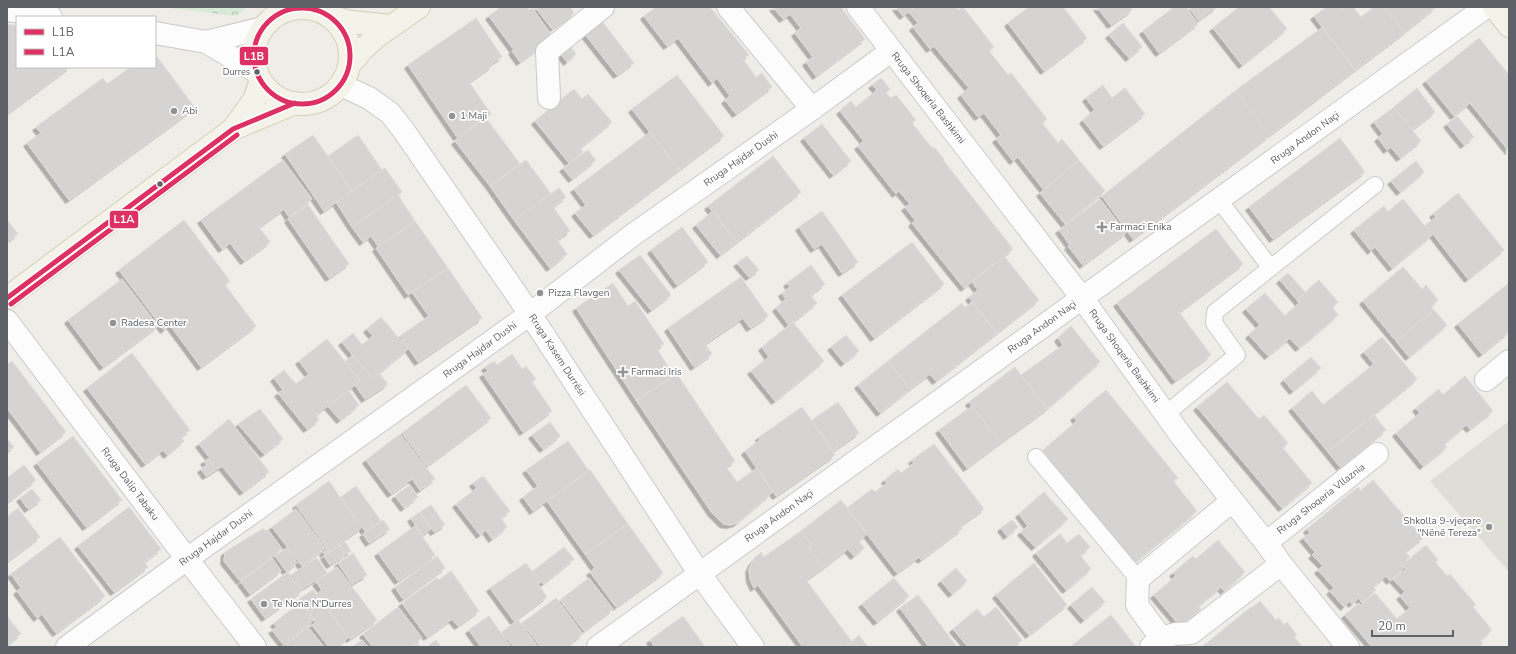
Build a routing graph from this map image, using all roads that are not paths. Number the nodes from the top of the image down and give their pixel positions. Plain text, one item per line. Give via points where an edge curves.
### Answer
1 (306, 7) edge
2 (419, 7) edge
3 (603, 7) edge
4 (728, 7) edge
5 (858, 7) edge
6 (1486, 7) edge
7 (1494, 7) edge
8 (7, 10) edge
9 (45, 16) edge
10 (331, 17) junction
11 (391, 26) junction
12 (1509, 26) edge
13 (263, 28) junction
14 (156, 33) edge
15 (206, 42) junction
16 (891, 51) junction
17 (350, 64) junction
18 (259, 76) junction
19 (340, 85) junction
20 (549, 98) dead end
21 (295, 103) junction
22 (812, 110) junction
23 (233, 129) junction
24 (1375, 186) dead end
25 (1219, 200) junction
26 (1270, 268) junction
27 (7, 298) edge
28 (1082, 298) junction
29 (530, 314) junction
30 (7, 320) edge
31 (1509, 361) edge
32 (1486, 380) dead end
33 (1166, 414) junction
34 (1377, 454) dead end
35 (1036, 457) dead end
36 (1232, 501) junction
37 (1266, 543) junction
38 (187, 559) junction
39 (1281, 564) junction
40 (699, 573) junction
41 (1138, 579) junction
42 (1156, 642) edge
43 (67, 647) edge
44 (255, 647) edge
45 (598, 647) edge
46 (753, 647) edge
47 (1348, 647) edge

1 - 10 main road via 319,10
1 - 13 main road via 290,9 274,16
2 - 11 main road
3 - 20 street via 547,52
4 - 22 street
5 - 16 street, Rruga Shoqeria Bashkimi
6 - 25 street, Rruga Andon Naçi
7 - 12 main road
8 - 9 street
10 - 11 main road
10 - 17 main road via 343,30 350,46
11 - 17 main road via 376,37
13 - 15 street
13 - 18 main road via 256,42 254,57
14 - 15 street
15 - 18 street
16 - 22 street, Rruga Hajdar Dushi
16 - 28 street, Rruga Shoqeria Bashkimi
17 - 19 main road
18 - 21 main road via 270,92
18 - 23 main road via 254,100
19 - 21 main road via 328,97 312,103
19 - 29 street, Rruga Kasem Durrësi via 369,98 390,113
21 - 23 main road
22 - 29 street, Rruga Hajdar Dushi via 634,234
23 - 27 main road
24 - 26 lane
25 - 26 lane
25 - 28 street, Rruga Andon Naçi
26 - 33 lane via 1215,312 1214,323 1237,355
28 - 33 street, Rruga Shoqeria Bashkimi
28 - 40 street, Rruga Andon Naçi
29 - 38 street, Rruga Hajdar Dushi
29 - 40 street, Rruga Kasem Durrësi
30 - 38 street, Rruga Dalip Tabaku
31 - 32 street
33 - 36 street, Rruga Shoqeria Bashkimi
34 - 37 street, Rruga Shoqeria Vllaznia
35 - 41 lane
36 - 37 street, Rruga Shoqeria Bashkimi
36 - 41 street
37 - 39 street, Rruga Shoqeria Bashkimi
38 - 43 street, Rruga Hajdar Dushi
38 - 44 street, Rruga Dalip Tabaku
39 - 42 street via 1191,633 1176,634
39 - 47 street, Rruga Shoqeria Bashkimi
40 - 45 street, Rruga Andon Naçi
40 - 46 street, Rruga Kasem Durrësi
41 - 42 street via 1137,605

